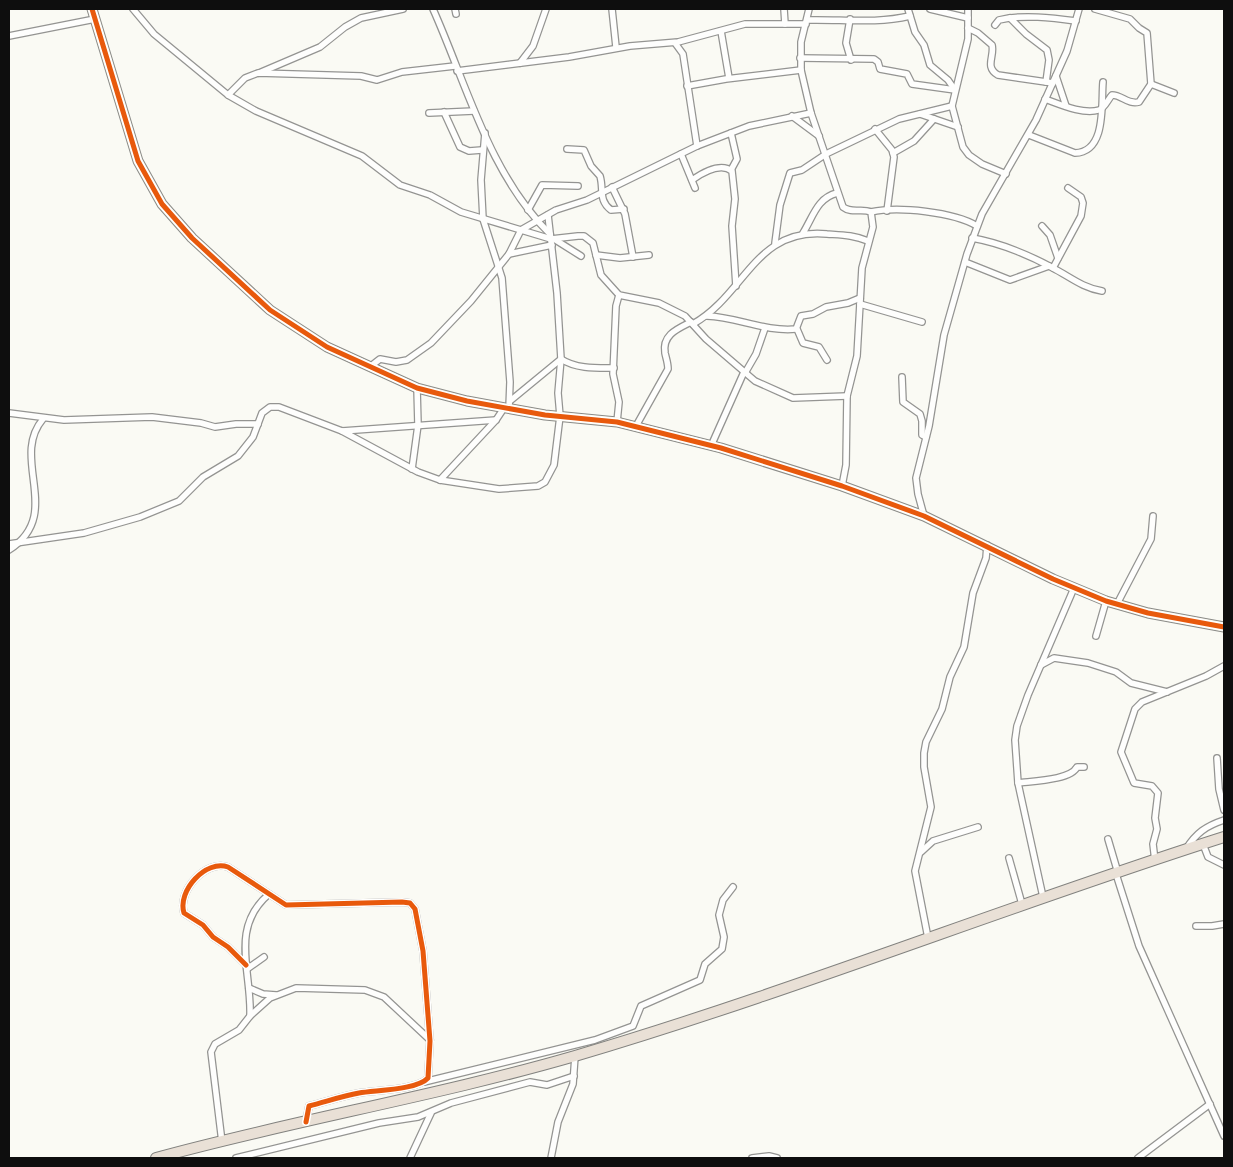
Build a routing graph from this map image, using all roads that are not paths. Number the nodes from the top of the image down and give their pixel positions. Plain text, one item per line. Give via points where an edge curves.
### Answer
1 (92, 9) edge
2 (133, 9) edge
3 (403, 9) edge
4 (433, 9) edge
5 (546, 9) edge
6 (612, 9) edge
7 (784, 9) edge
8 (809, 9) edge
9 (908, 9) edge
10 (930, 9) edge
11 (968, 9) edge
12 (1081, 9) edge
13 (1095, 9) edge
14 (910, 16) junction
15 (968, 18) junction
16 (1010, 18) junction
17 (96, 19) junction
18 (850, 19) junction
19 (1076, 21) junction
20 (807, 22) junction
21 (785, 24) junction
22 (995, 25) dead end
23 (968, 28) junction
24 (721, 31) junction
25 (9, 36) edge
26 (676, 43) junction
27 (616, 47) junction
28 (800, 58) junction
29 (851, 60) junction
30 (520, 63) junction
31 (456, 68) junction
32 (801, 70) junction
33 (258, 73) junction
34 (1056, 76) junction
35 (729, 78) junction
36 (1046, 82) junction
37 (1103, 82) dead end
38 (1053, 83) junction
39 (1151, 84) junction
40 (687, 86) junction
41 (955, 90) junction
42 (1174, 93) dead end
43 (228, 95) junction
44 (1044, 99) junction
45 (952, 106) junction
46 (1066, 106) junction
47 (1102, 108) junction
48 (474, 110) junction
49 (444, 112) junction
50 (429, 113) dead end
51 (811, 113) junction
52 (920, 114) junction
53 (792, 116) junction
54 (934, 119) junction
55 (958, 127) junction
56 (875, 129) junction
57 (485, 133) junction
58 (731, 133) junction
59 (1029, 135) junction
60 (820, 137) junction
61 (697, 146) junction
62 (567, 149) dead end
63 (482, 150) junction
64 (893, 153) junction
65 (681, 154) junction
66 (826, 154) junction
67 (731, 170) junction
68 (1006, 174) junction
69 (692, 180) junction
70 (578, 186) dead end
71 (612, 188) junction
72 (695, 188) dead end
73 (1068, 188) dead end
74 (837, 193) junction
75 (600, 194) junction
76 (624, 209) junction
77 (528, 210) junction
78 (887, 211) junction
79 (871, 212) junction
80 (548, 215) junction
81 (483, 218) junction
82 (536, 220) junction
83 (977, 226) junction
84 (1042, 226) dead end
85 (521, 230) junction
86 (803, 233) junction
87 (972, 238) junction
88 (552, 239) junction
89 (868, 241) junction
90 (775, 243) junction
91 (509, 254) junction
92 (648, 255) dead end
93 (581, 256) dead end
94 (596, 256) junction
95 (633, 257) junction
96 (1058, 258) junction
97 (965, 262) junction
98 (500, 267) junction
99 (1051, 267) junction
100 (736, 286) junction
101 (1102, 291) dead end
102 (619, 295) junction
103 (860, 301) junction
104 (707, 316) junction
105 (922, 322) dead end
106 (692, 323) junction
107 (765, 328) junction
108 (797, 329) junction
109 (561, 359) junction
110 (827, 360) dead end
111 (371, 366) junction
112 (614, 368) junction
113 (744, 373) junction
114 (902, 377) dead end
115 (417, 388) junction
116 (847, 396) junction
117 (508, 405) junction
118 (9, 413) edge
119 (560, 416) junction
120 (44, 419) junction
121 (496, 420) junction
122 (617, 422) junction
123 (258, 424) junction
124 (418, 424) junction
125 (636, 426) junction
126 (342, 430) junction
127 (926, 437) junction
128 (711, 446) junction
129 (412, 469) junction
130 (440, 480) junction
131 (842, 486) junction
132 (924, 516) junction
133 (1153, 516) dead end
134 (9, 544) edge
135 (19, 544) junction
136 (987, 545) junction
137 (9, 550) edge
138 (1074, 588) junction
139 (1106, 601) junction
140 (1117, 604) junction
141 (1224, 627) edge
142 (1096, 636) dead end
143 (1041, 665) junction
144 (1224, 666) edge
145 (1167, 692) junction
146 (1217, 758) dead end
147 (1084, 767) dead end
148 (1018, 783) junction
149 (1224, 810) edge
150 (1224, 820) edge
151 (978, 827) dead end
152 (1224, 837) edge
153 (1108, 839) dead end
154 (1202, 844) junction
155 (1185, 850) junction
156 (919, 853) junction
157 (1008, 858) dead end
158 (1155, 861) junction
159 (1224, 864) edge
160 (1117, 874) junction
161 (733, 887) dead end
162 (269, 894) junction
163 (1043, 897) junction
164 (1022, 904) junction
165 (1224, 924) edge
166 (1196, 926) dead end
167 (928, 938) junction
168 (264, 956) dead end
169 (247, 967) junction
170 (249, 988) junction
171 (278, 995) junction
172 (250, 1016) junction
173 (430, 1040) junction
174 (575, 1056) junction
175 (574, 1076) junction
176 (424, 1082) junction
177 (1210, 1104) junction
178 (431, 1113) junction
179 (306, 1122) junction
180 (1224, 1136) edge
181 (222, 1142) junction
182 (253, 1156) edge
183 (156, 1158) edge
184 (236, 1158) edge
185 (410, 1158) edge
186 (551, 1158) edge
187 (752, 1158) edge
188 (776, 1158) edge
189 (1138, 1158) edge

1 - 17 street
2 - 43 street via 154,34
3 - 33 street via 361,18 320,47
4 - 31 street
5 - 30 street via 533,46
6 - 27 street
7 - 21 street
8 - 20 street
9 - 14 street
10 - 15 street
11 - 15 street
12 - 19 street
13 - 39 street via 1130,19 1147,33
14 - 18 street via 867,23
14 - 41 street via 930,65
15 - 23 street
16 - 19 street
16 - 22 street
16 - 36 street via 1046,50
17 - 25 street
17 - 111 street via 138,161 162,204 192,238 270,310 327,347
18 - 20 street
18 - 29 street via 846,43
19 - 34 street
20 - 21 street
20 - 28 street
21 - 24 street via 753,23
23 - 36 street via 978,32 992,45 992,72
23 - 41 street via 967,49
24 - 26 street
24 - 35 street
26 - 27 street
26 - 40 street via 683,54
27 - 30 street
28 - 29 street
28 - 32 street
29 - 41 street via 874,59 880,68 907,74 912,84
30 - 31 street
31 - 33 street via 402,72 377,80 361,76
31 - 48 street
32 - 35 street
32 - 51 street
33 - 43 street via 246,78
34 - 38 street
34 - 46 street
35 - 40 street
36 - 38 street
37 - 47 street
38 - 44 street
39 - 42 street
39 - 47 street via 1139,102 1132,103 1112,95
40 - 61 street
41 - 45 street
43 - 81 street via 256,111 362,156 400,185 430,195 453,209
44 - 46 street
44 - 59 street
45 - 52 street
45 - 55 street
46 - 47 street via 1086,110
47 - 59 street via 1096,140 1079,153 1049,145
48 - 49 street
48 - 57 street
49 - 50 street
49 - 63 street via 460,147 469,151
51 - 53 street
51 - 60 street
52 - 54 street
52 - 56 street
53 - 58 street via 768,120
53 - 60 street
54 - 55 street
54 - 64 street via 914,141
55 - 68 street via 969,155
56 - 64 street
56 - 66 street
57 - 63 street
57 - 77 street
58 - 61 street
58 - 67 street via 737,159
59 - 68 street
60 - 66 street
61 - 65 street
62 - 75 street via 586,153 600,176
63 - 81 street
64 - 78 street
65 - 69 street
65 - 71 street
66 - 74 street
66 - 90 street via 804,169 789,174 780,205
67 - 69 street via 709,169
67 - 100 street
68 - 83 street
69 - 72 street
70 - 77 street via 542,185
71 - 75 street
71 - 76 street
73 - 96 street via 1081,197 1082,212
74 - 79 street via 844,209
74 - 86 street via 820,201
75 - 76 street via 610,210
75 - 80 street
76 - 95 street
77 - 82 street
78 - 79 street
78 - 83 street via 921,212 962,219
79 - 89 street via 874,220
80 - 82 street
80 - 88 street
81 - 85 street
81 - 98 street
82 - 85 street
82 - 88 street
83 - 87 street
84 - 96 street via 1050,235
85 - 88 street
85 - 91 street
86 - 89 street via 850,236
86 - 90 street
87 - 97 street
87 - 99 street via 1000,244
88 - 91 street
88 - 93 street
88 - 94 street via 584,236 593,243
88 - 109 street
89 - 103 street
90 - 100 street
91 - 98 street
92 - 95 street
94 - 95 street
94 - 102 street via 601,275
96 - 99 street
97 - 99 street via 1010,280
97 - 127 street via 944,335
98 - 111 street via 431,343 407,360 379,360
98 - 117 street
99 - 101 street via 1083,286
100 - 104 street
102 - 106 street via 659,302
102 - 112 street
103 - 105 street
103 - 108 street via 826,307 801,316
103 - 116 street via 857,356
104 - 106 street
104 - 107 street via 726,317
106 - 113 street
106 - 125 street via 672,332 666,339 664,350 668,368
107 - 108 street
107 - 113 street via 756,354
108 - 110 street via 803,343 819,347
109 - 112 street via 568,364
109 - 117 street
109 - 119 street
111 - 115 street
112 - 122 street via 613,381 619,402
113 - 116 street via 790,398
113 - 128 street
114 - 127 street via 903,402 920,414 922,435
115 - 117 street via 467,401
115 - 124 street
116 - 131 street via 846,465
117 - 119 street
117 - 121 street
118 - 120 street
119 - 122 street
119 - 130 street via 554,465 545,482 538,486 499,489
120 - 123 street via 152,417 215,427
120 - 135 street via 33,442 35,514 27,536
121 - 124 street
121 - 130 street
122 - 125 street
123 - 126 street via 262,413 274,406
123 - 135 street via 253,438 238,456 203,477 179,501 140,517 84,533
124 - 126 street
124 - 129 street
125 - 128 street
126 - 129 street
127 - 132 street via 916,478
128 - 131 street
129 - 130 street
131 - 132 street
132 - 136 street
133 - 140 street via 1151,539
134 - 135 street
135 - 137 street
136 - 138 street
136 - 156 street via 986,558 973,593 964,647 950,677 940,714 926,742 923,762 932,807
138 - 139 street
138 - 143 street
139 - 140 street
139 - 142 street
140 - 141 street
143 - 145 street via 1054,658 1088,663 1116,672 1131,683
143 - 148 street via 1017,726 1014,754
144 - 145 street
145 - 158 street via 1137,705 1121,752 1134,783 1152,786 1158,793 1157,829 1153,844
146 - 149 street
147 - 148 street via 1077,767 1072,775
148 - 163 street
150 - 155 street via 1196,834
151 - 156 street via 933,841
152 - 154 highway
153 - 160 street
154 - 155 highway
154 - 159 street via 1208,857
155 - 158 highway
156 - 167 street via 915,872
157 - 164 street
158 - 160 highway
160 - 163 highway
160 - 177 street via 1139,946
161 - 176 street via 723,900 720,915 724,938 722,949 705,964 700,980 641,1006 632,1026 595,1040
162 - 169 street via 257,904 250,918 244,942
162 - 169 street via 228,867 216,866 200,874 183,903 186,916 203,925
162 - 173 street via 286,905 410,904 422,936
163 - 164 highway
164 - 167 highway
165 - 166 street
167 - 174 highway
168 - 169 street
169 - 170 street
170 - 171 street via 263,994
170 - 172 street
171 - 172 street
171 - 173 street via 296,988 378,993
172 - 181 street via 239,1030 212,1048
173 - 176 street via 430,1069
174 - 175 street
174 - 179 highway
175 - 178 street via 547,1085 534,1082 515,1086 451,1103
175 - 186 street via 558,1122
176 - 179 street via 358,1093 309,1106
177 - 180 street
177 - 189 street
178 - 182 street
178 - 185 street
179 - 181 highway
181 - 183 highway
182 - 184 street
187 - 188 street

